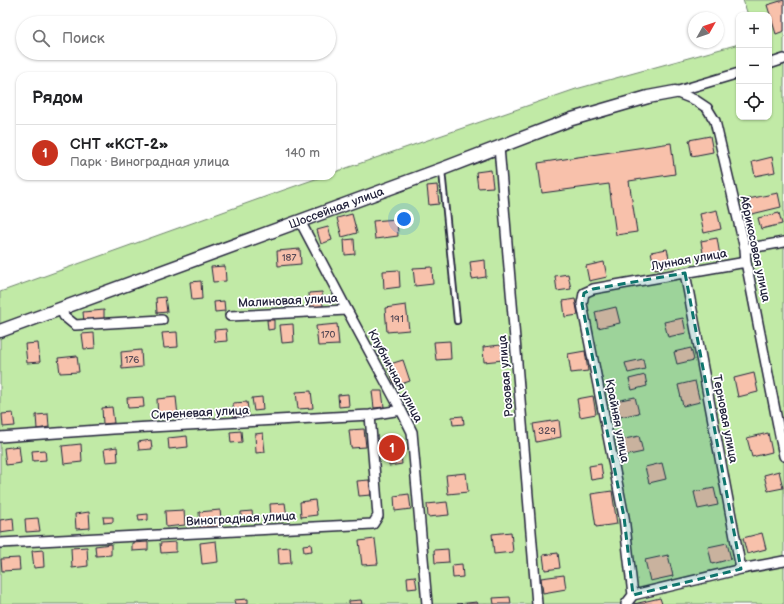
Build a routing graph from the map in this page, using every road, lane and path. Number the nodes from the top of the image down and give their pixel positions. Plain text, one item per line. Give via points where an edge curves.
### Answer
1 (784, 59) edge
2 (772, 63) edge
3 (736, 74) edge
4 (675, 92) junction
5 (499, 146) junction
6 (442, 169) junction
7 (300, 221) junction
8 (784, 242) edge
9 (745, 249) junction
10 (746, 262) junction
11 (685, 273) junction
12 (636, 282) joint
13 (61, 309) junction
14 (347, 310) junction
15 (230, 316) dead end
16 (162, 320) dead end
17 (457, 321) dead end
18 (0, 331) edge
19 (401, 410) junction
20 (370, 415) junction
21 (0, 437) edge
22 (784, 456) edge
23 (0, 542) edge
24 (784, 561) edge
25 (741, 570) junction
26 (633, 595) junction
27 (427, 604) edge
28 (537, 604) edge
29 (626, 604) edge

1 - 2 street
3 - 4 street
4 - 5 street, Шоссейная улица via 648,97 572,119
4 - 9 street, Абрикосовая улица via 696,100 707,108 715,121
5 - 6 street, Шоссейная улица
5 - 28 street, Розовая улица
6 - 7 street, Шоссейная улица
6 - 17 lane
7 - 13 street, Шоссейная улица
7 - 14 street, Клубничная улица
8 - 9 street
9 - 10 street, Абрикосовая улица
10 - 11 street, Лунная улица
10 - 22 street, Абрикосовая улица
11 - 12 street, Лунная улица
11 - 25 street, Терновая улица
12 - 26 street, Крайняя улица via 593,289 584,293 582,304 624,517
13 - 16 street via 64,316 75,325
13 - 18 street, Шоссейная улица
14 - 15 street, Малиновая улица
14 - 19 street, Клубничная улица
19 - 20 street, Сиреневая улица
19 - 27 street, Клубничная улица via 412,432
20 - 21 street, Сиреневая улица
20 - 23 street, Виноградная улица via 378,516 373,524
24 - 25 street
25 - 26 street
26 - 29 street

